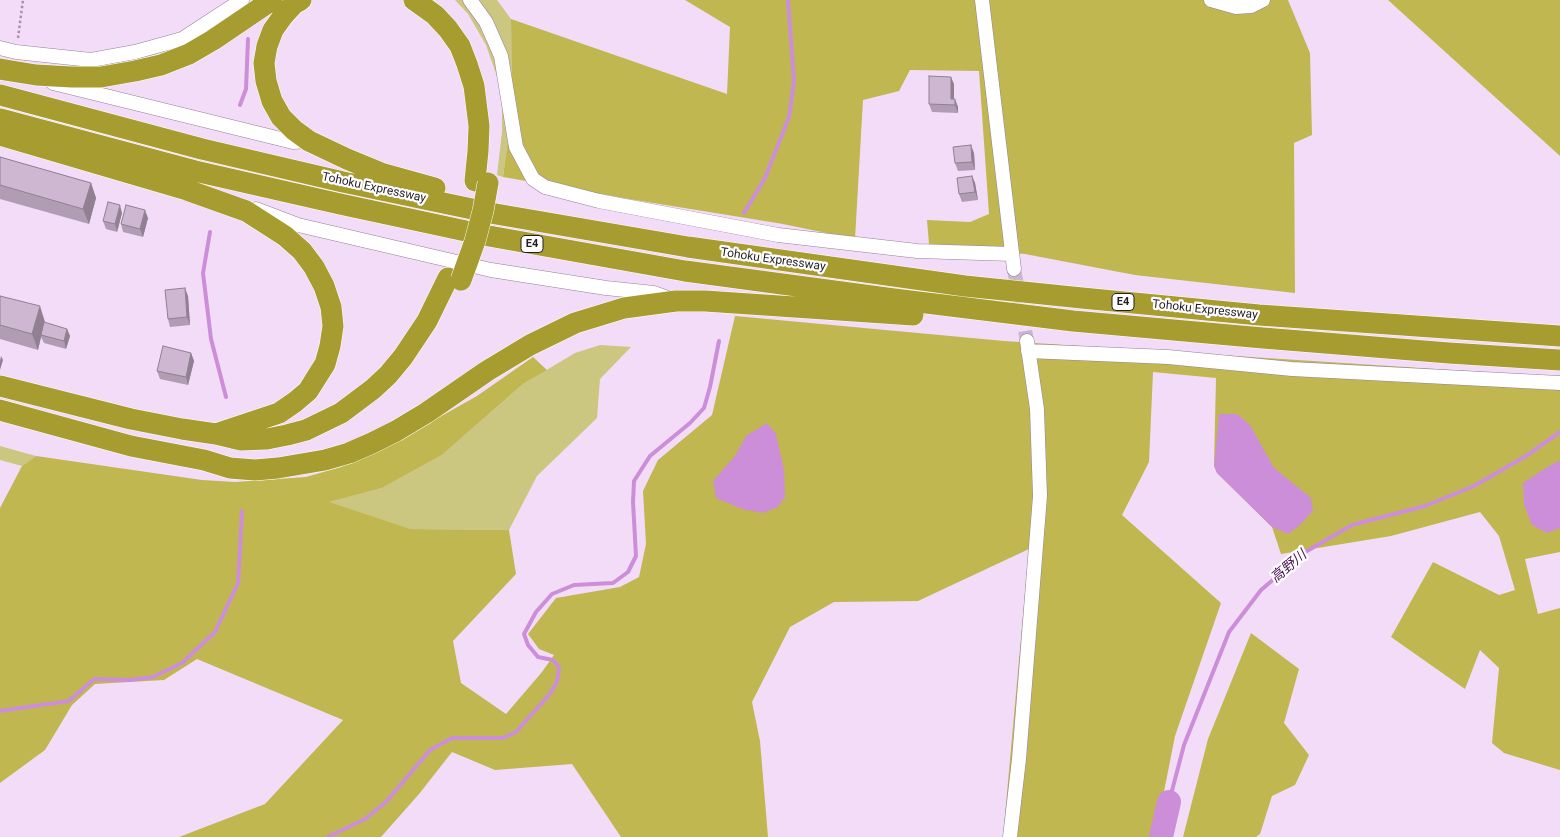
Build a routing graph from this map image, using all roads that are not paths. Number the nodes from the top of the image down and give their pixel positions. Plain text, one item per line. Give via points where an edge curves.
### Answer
1 (242, 0) edge
2 (272, 0) edge
3 (301, 0) edge
4 (414, 0) edge
5 (439, 0) edge
6 (470, 0) edge
7 (982, 0) edge
8 (1211, 0) edge
9 (1262, 0) edge
10 (0, 48) edge
11 (0, 69) edge
12 (36, 75) junction
13 (0, 95) edge
14 (0, 119) edge
15 (0, 135) edge
16 (309, 141) junction
17 (482, 182) junction
18 (246, 212) junction
19 (688, 247) junction
20 (1012, 254) junction
21 (1014, 269) tunnel mouth
22 (455, 279) junction
23 (676, 302) junction
24 (1073, 321) junction
25 (1560, 336) edge
26 (1560, 360) edge
27 (1560, 383) edge
28 (0, 386) edge
29 (0, 410) edge
30 (216, 434) junction
31 (204, 460) junction
32 (1010, 837) edge

1 - 10 street via 182,39 135,52 91,60
2 - 12 highway via 214,40 161,65 101,77
3 - 16 highway via 282,16 267,46 264,63 272,101 294,130
4 - 17 highway via 448,29 467,64 474,86
5 - 17 highway via 467,32 483,66 492,128
6 - 20 street via 486,22 501,56 516,147 533,179 545,187 599,201 778,235 917,251
7 - 20 street
8 - 9 street via 1236,7 1251,6
11 - 12 highway
12 - 16 street via 55,84 294,142
13 - 19 highway, Tohoku Expressway / E4 via 202,149 360,186 496,214
14 - 24 highway, Tohoku Expressway / E4 via 195,171 489,236 684,271
15 - 18 highway via 187,190
16 - 19 highway via 382,173 422,185
17 - 22 highway, bridge via 483,210 475,241
18 - 23 street via 252,208 298,225 491,270 654,293
18 - 30 highway via 285,236 302,251 324,286 333,326 325,364 308,391 279,413
19 - 25 highway, Tohoku Expressway / E4 via 965,286 1082,298 1259,315
20 - 21 street
22 - 30 highway via 388,375 341,413 306,430 268,439 241,440
22 - 31 highway via 451,304 422,354 395,387 363,415 325,436 288,449
23 - 24 highway
23 - 31 highway via 624,308 575,323 487,371 426,414 349,453 299,465 263,469 230,468
24 - 26 highway, Tohoku Expressway / E4
27 - 32 street via 1292,369 1027,346 1037,409 1040,496
28 - 30 highway via 131,419
29 - 31 highway via 131,446

